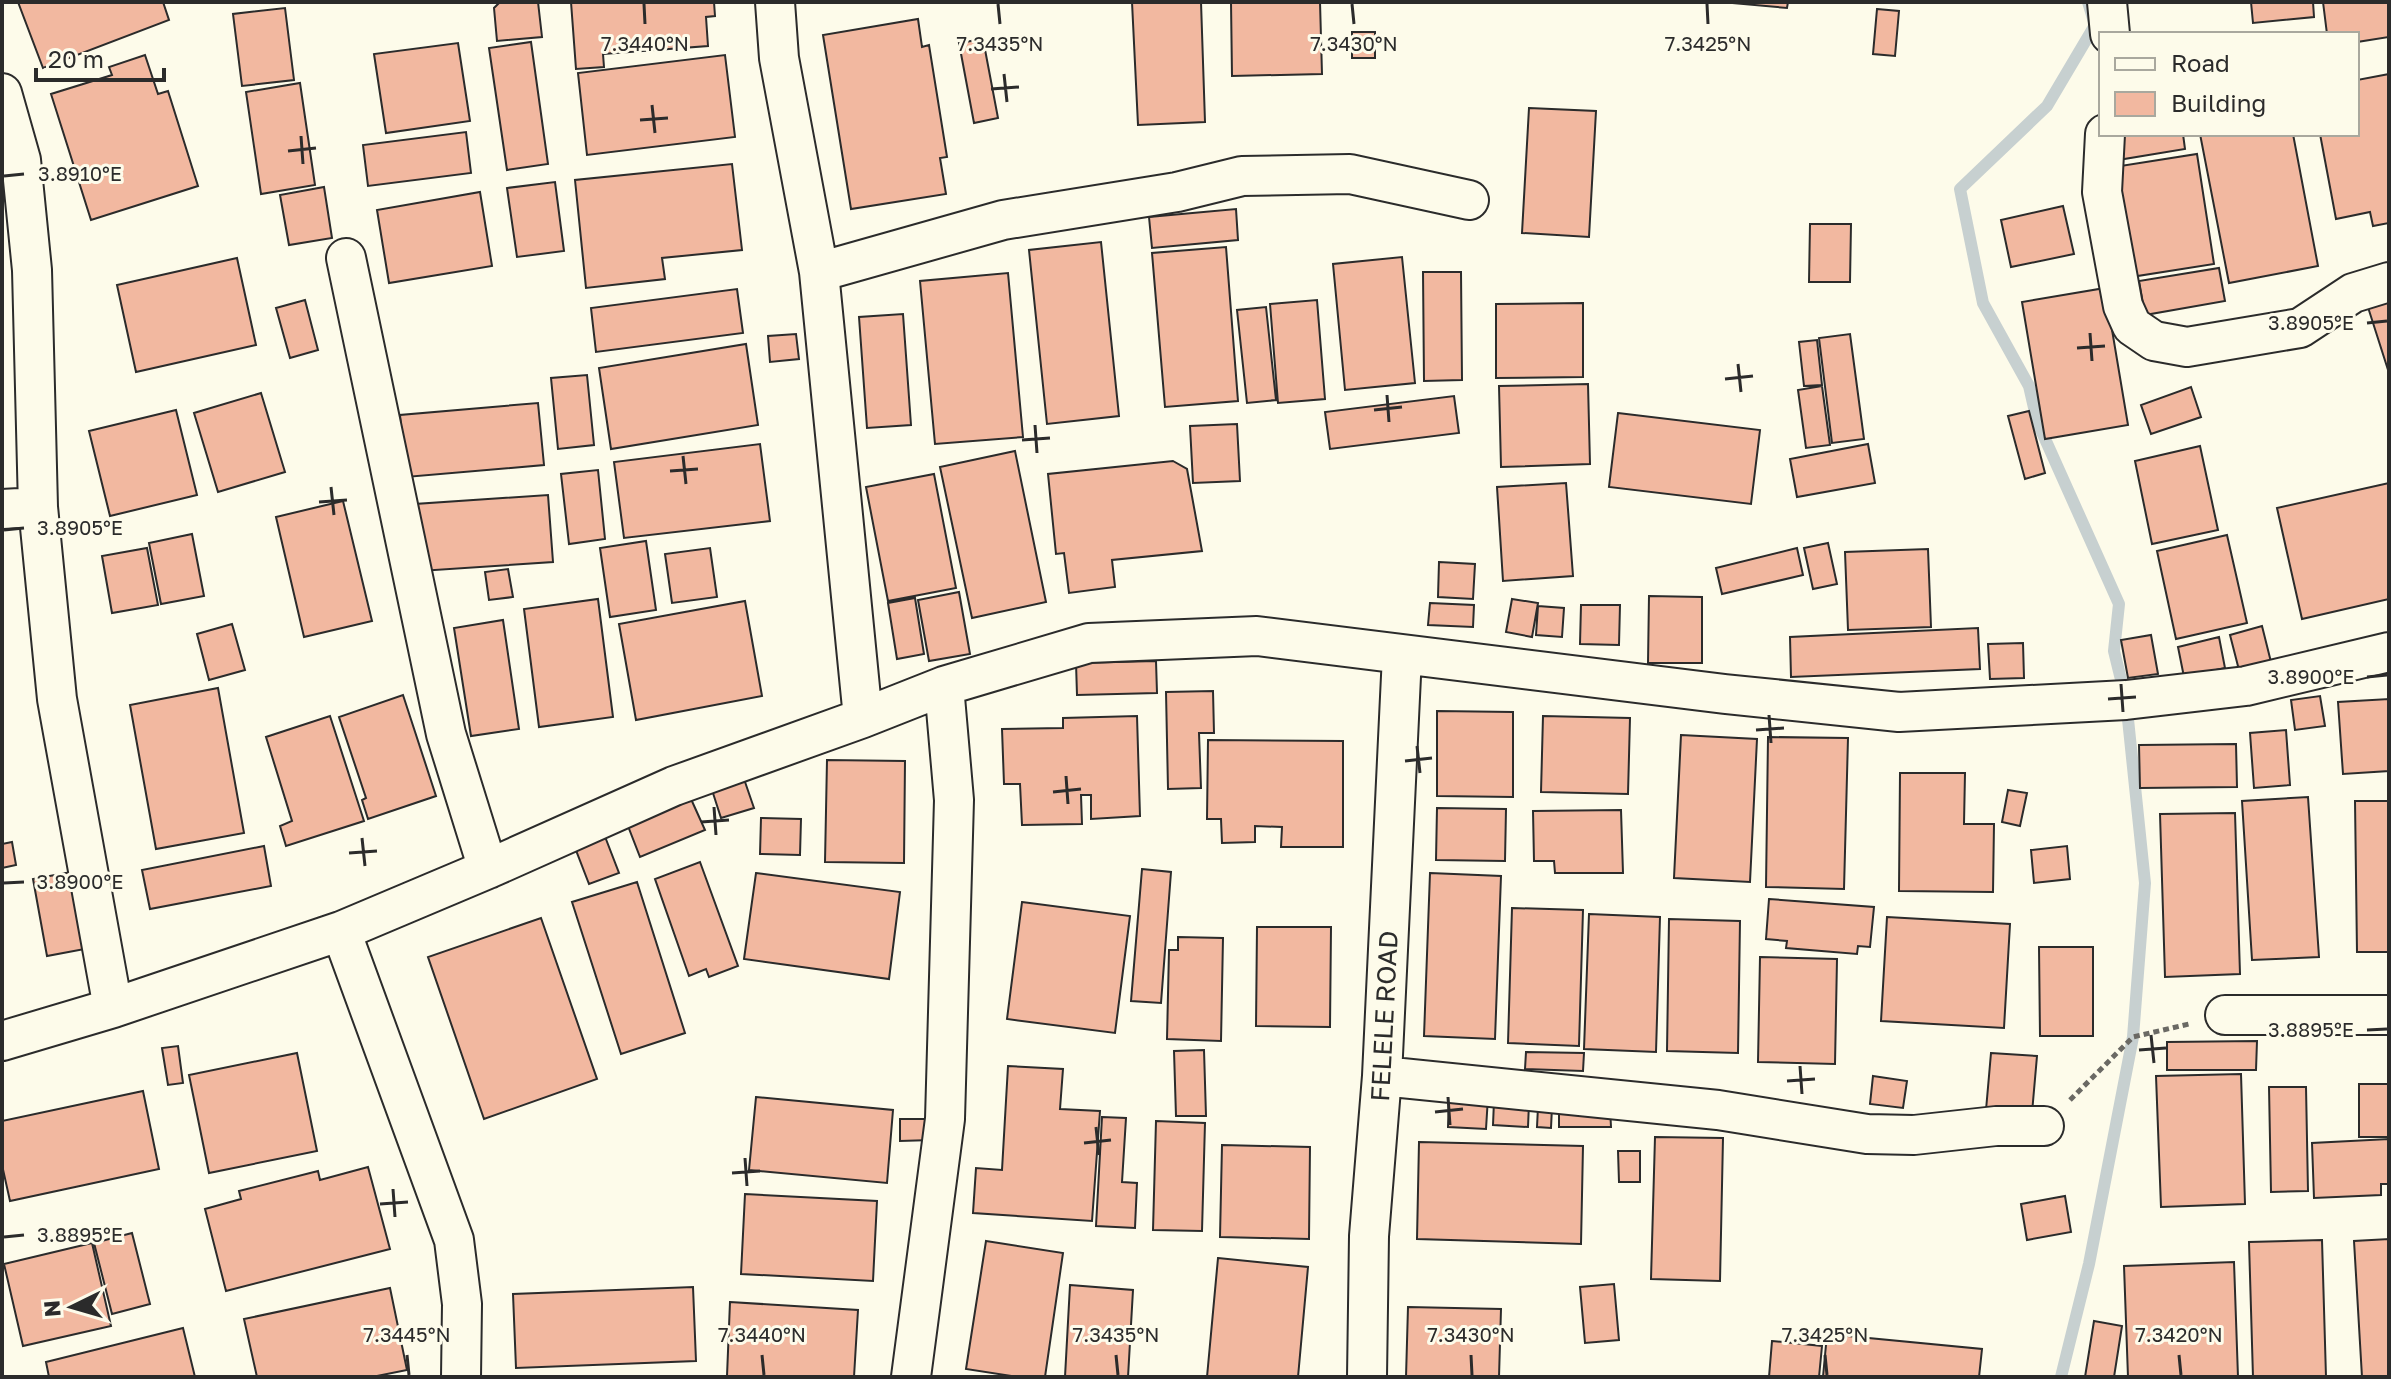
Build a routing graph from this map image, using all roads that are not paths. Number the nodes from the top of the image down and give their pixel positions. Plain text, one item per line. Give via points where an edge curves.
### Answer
1 (775, 2) edge
2 (2107, 2) edge
3 (2110, 32) edge
4 (2, 93) edge
5 (2105, 136) edge
6 (1469, 200) dead end
7 (346, 258) dead end
8 (819, 272) junction
9 (2389, 282) edge
10 (20, 508) edge
11 (2389, 652) edge
12 (1402, 655) junction
13 (944, 686) junction
14 (863, 718) junction
15 (488, 869) junction
16 (341, 931) junction
17 (113, 1008) junction
18 (2225, 1015) road end
19 (2389, 1015) edge
20 (2, 1041) edge
21 (1382, 1076) junction
22 (2044, 1126) road end
23 (461, 1377) edge
24 (911, 1377) edge
25 (1367, 1377) edge

1 - 8 street via 779,58
2 - 3 street
4 - 10 street via 21,160 32,270
5 - 9 street via 2102,192 2123,306 2132,326 2154,341 2187,347 2300,328 2353,293
6 - 8 street via 1350,174 1242,176 1003,220
7 - 15 street via 446,734
8 - 14 street
10 - 17 street
11 - 12 street via 2246,686 2126,700 1899,712
12 - 13 street via 1257,636 1089,643
12 - 21 street, FELELE ROAD
13 - 14 street
13 - 24 street via 954,800 945,1119
14 - 15 street via 674,786
15 - 16 street
16 - 17 street
16 - 23 street via 454,1240 462,1304
17 - 20 street
18 - 19 street
21 - 22 street via 1718,1110 1867,1134
21 - 25 street, FELELE ROAD via 1369,1236

